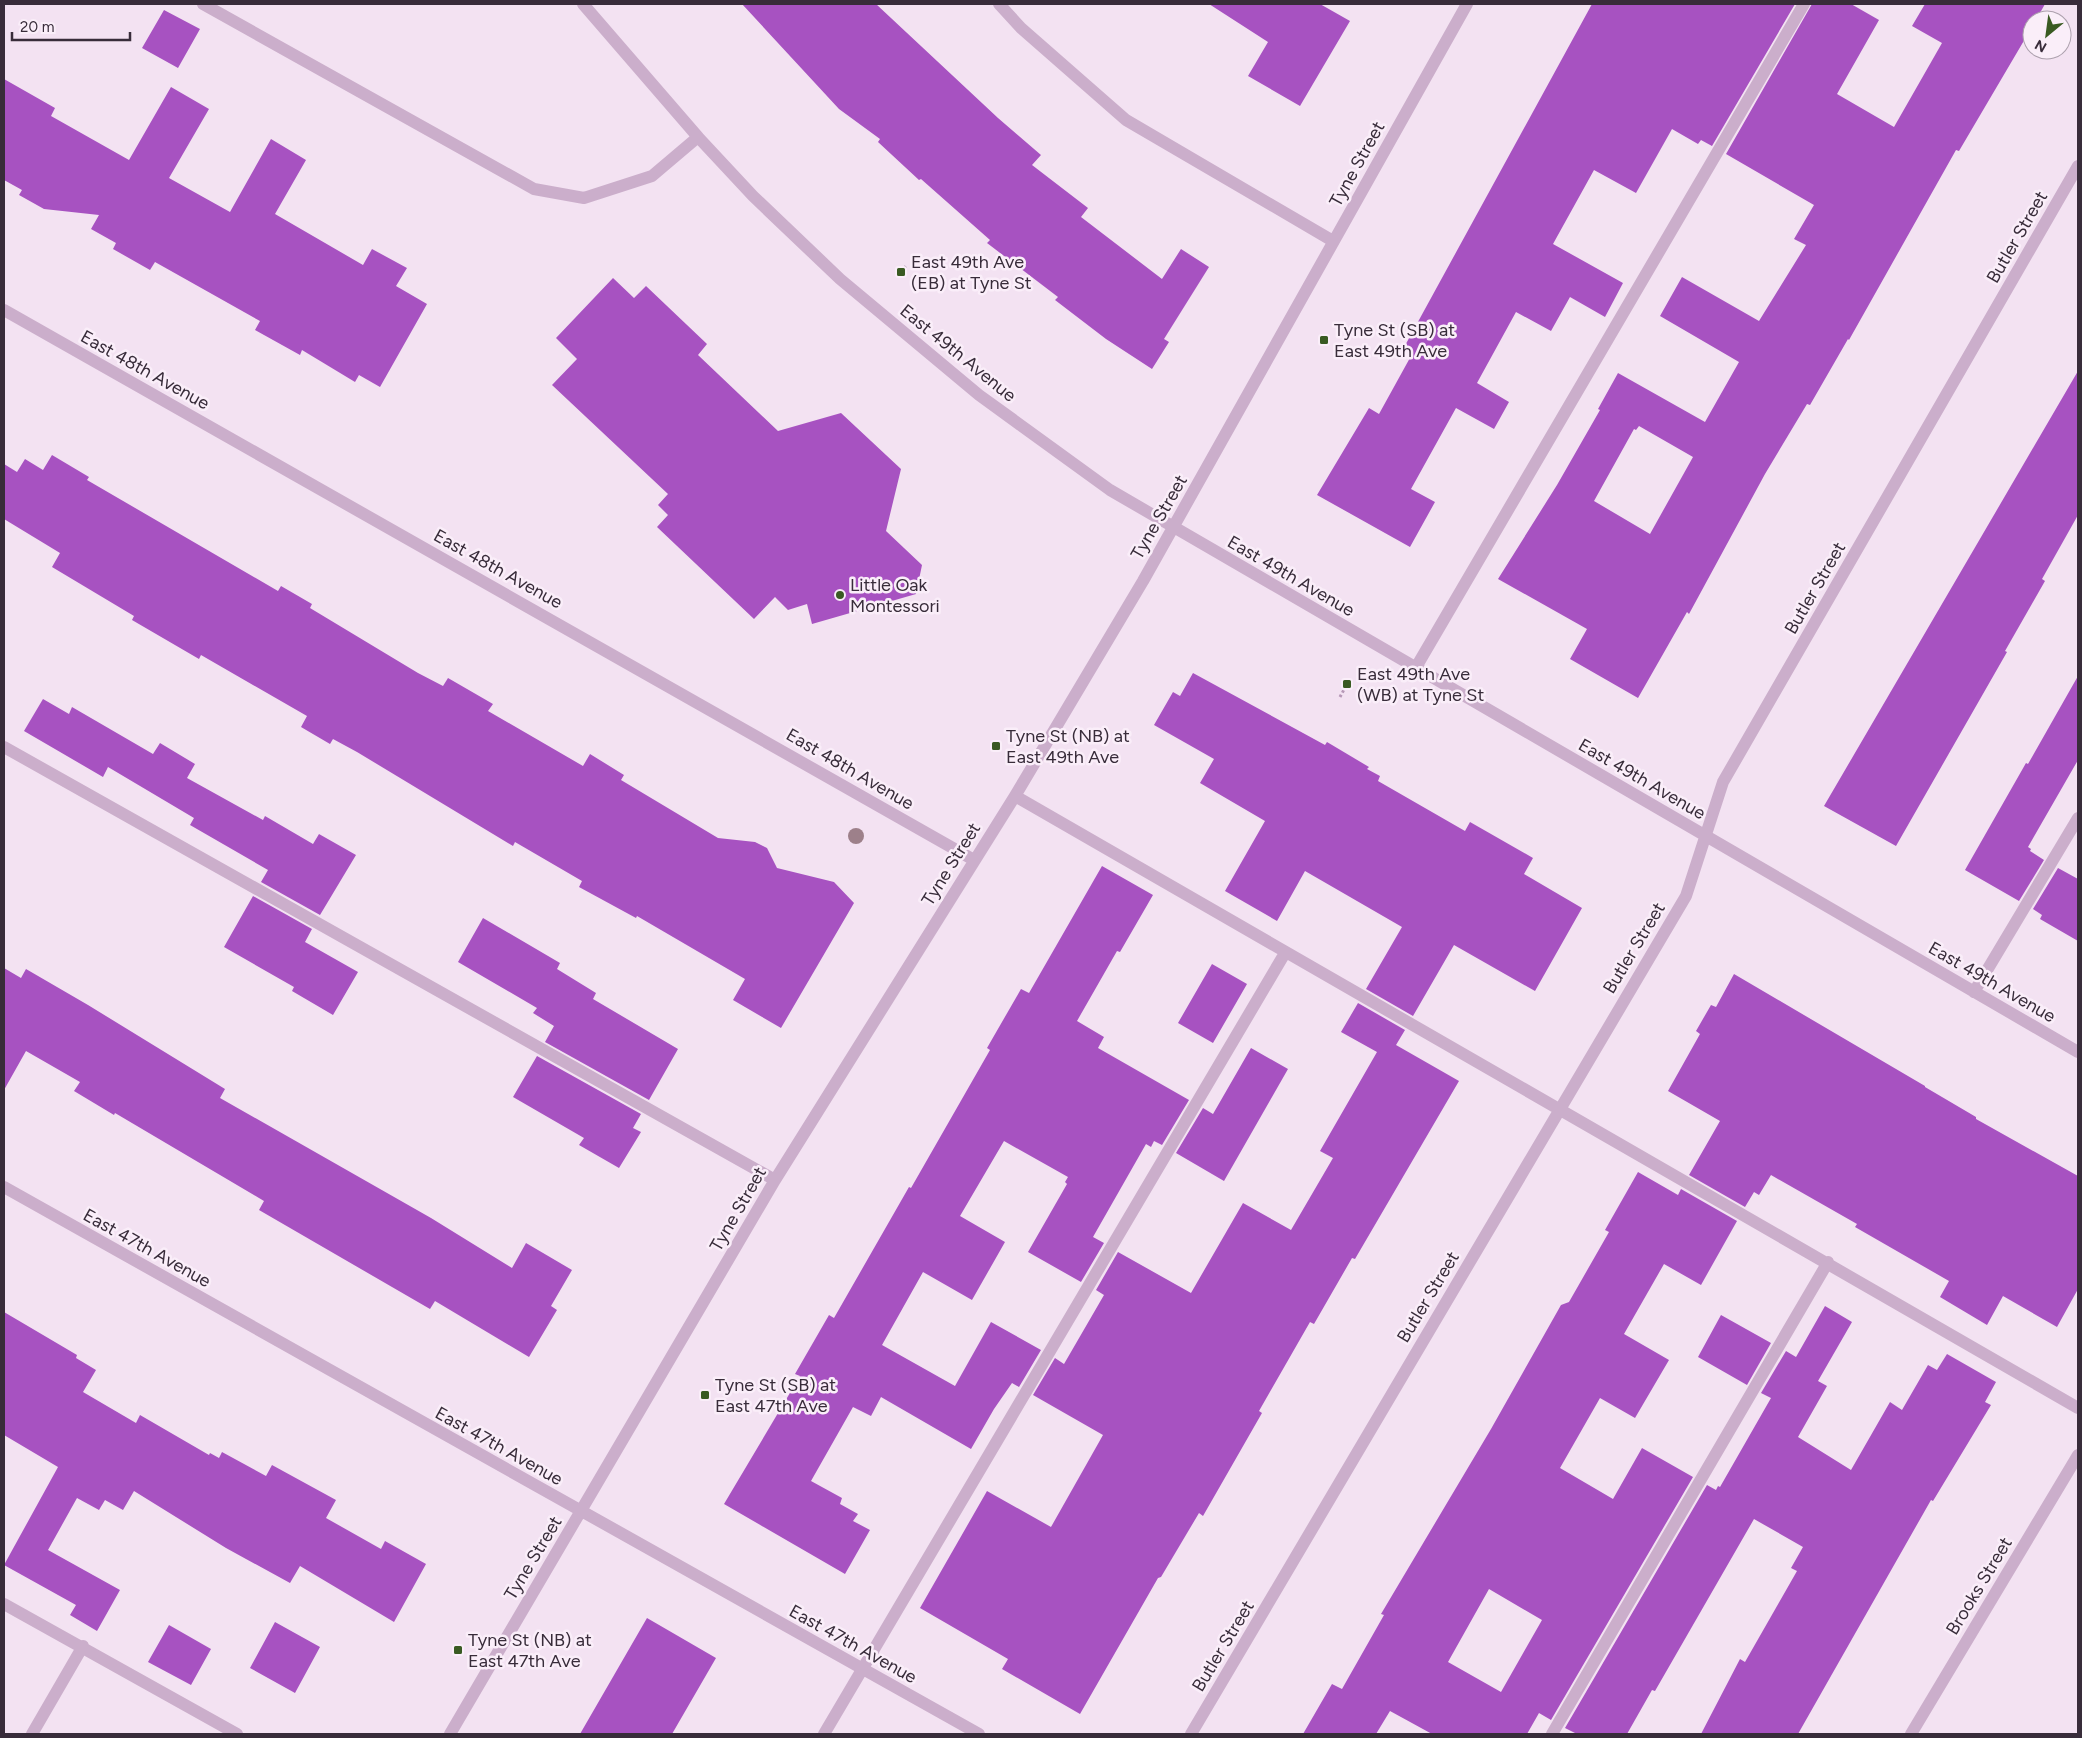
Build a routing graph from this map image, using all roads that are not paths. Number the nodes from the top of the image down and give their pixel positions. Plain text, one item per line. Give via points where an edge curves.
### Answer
1 (203, 4) edge
2 (584, 4) edge
3 (999, 4) edge
4 (1467, 4) edge
5 (1804, 4) edge
6 (698, 137) junction
7 (2078, 166) edge
8 (1333, 241) junction
9 (4, 310) edge
10 (1173, 528) junction
11 (1416, 669) junction
12 (4, 747) edge
13 (1015, 796) junction
14 (2078, 818) edge
15 (1706, 836) junction
16 (974, 860) junction
17 (1285, 953) junction
18 (1974, 992) junction
19 (2078, 1052) edge
20 (1560, 1108) junction
21 (775, 1180) junction
22 (4, 1187) edge
23 (1828, 1262) junction
24 (2078, 1408) edge
25 (2078, 1455) edge
26 (581, 1512) junction
27 (4, 1604) edge
28 (83, 1646) junction
29 (863, 1670) junction
30 (32, 1734) edge
31 (237, 1734) edge
32 (450, 1734) edge
33 (824, 1734) edge
34 (979, 1734) edge
35 (1191, 1734) edge
36 (1552, 1734) edge
37 (1911, 1734) edge

1 - 6 street via 534,189 584,198 652,176
2 - 6 street, East 49th Avenue
3 - 8 street via 1021,28 1126,120
4 - 8 street, Tyne Street
5 - 11 street
6 - 10 street, East 49th Avenue via 753,196 840,279 979,395 1110,490
7 - 15 street, Butler Street via 1727,774
8 - 10 street, Tyne Street
9 - 16 street, East 48th Avenue
10 - 11 street, East 49th Avenue
10 - 13 street, Tyne Street
11 - 15 street, East 49th Avenue
12 - 21 street
13 - 16 street, Tyne Street
13 - 17 street
14 - 18 street
15 - 18 street, East 49th Avenue
15 - 20 street, Butler Street via 1686,896
16 - 21 street, Tyne Street
17 - 20 street
17 - 29 street
18 - 19 street, East 49th Avenue
20 - 23 street
20 - 35 street, Butler Street
21 - 26 street, Tyne Street
22 - 26 street, East 47th Avenue
23 - 24 street
23 - 36 street
25 - 37 street, Brooks Street
26 - 29 street, East 47th Avenue
26 - 32 street, Tyne Street
27 - 28 street
28 - 30 street
28 - 31 street
29 - 33 street
29 - 34 street, East 47th Avenue

